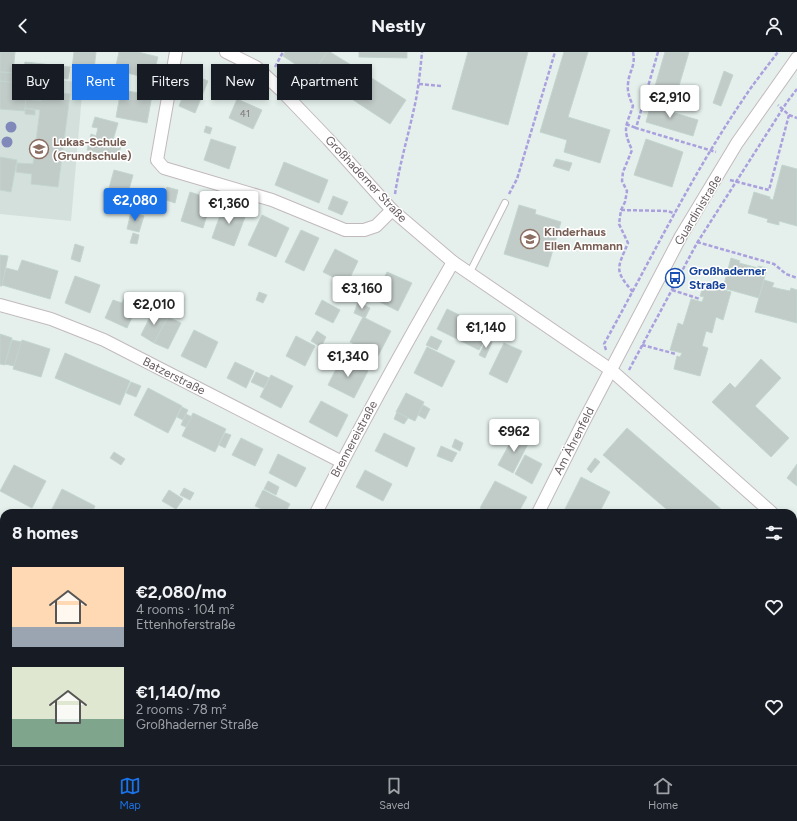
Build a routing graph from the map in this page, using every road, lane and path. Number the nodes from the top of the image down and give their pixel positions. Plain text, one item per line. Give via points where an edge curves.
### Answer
1 (176, 52) edge
2 (226, 52) edge
3 (422, 52) edge
4 (555, 52) edge
5 (632, 52) edge
6 (658, 52) edge
7 (797, 58) edge
8 (419, 84) junction
9 (441, 86) dead end
10 (797, 89) edge
11 (770, 98) junction
12 (783, 110) junction
13 (789, 115) junction
14 (797, 118) edge
15 (626, 124) junction
16 (636, 128) junction
17 (730, 157) junction
18 (718, 176) junction
19 (736, 181) junction
20 (505, 203) joint
21 (392, 210) junction
22 (621, 210) junction
23 (675, 214) dead end
24 (681, 236) junction
25 (697, 243) junction
26 (453, 262) junction
27 (469, 274) junction
28 (797, 278) edge
29 (672, 290) junction
30 (700, 299) dead end
31 (648, 300) junction
32 (0, 304) edge
33 (642, 345) junction
34 (676, 354) dead end
35 (611, 370) junction
36 (342, 462) junction
37 (318, 509) edge
38 (540, 509) edge
39 (767, 509) edge

1 - 21 street via 157,160 164,168 272,200 345,230 364,230 376,226
2 - 21 street, Großhaderner Straße via 256,67 281,90
3 - 8 path
4 - 20 path via 519,172
5 - 15 path via 634,64 627,85 633,106
6 - 16 path
7 - 11 street, Guardinistraße
8 - 9 path
8 - 21 path
10 - 12 path
11 - 12 path
11 - 17 street, Guardinistraße
12 - 13 path
12 - 19 path
13 - 14 path
13 - 19 path via 769,190
15 - 16 path
15 - 22 path via 626,136 632,150 623,172 622,181 627,190
16 - 17 path
17 - 18 street, Guardinistraße
18 - 19 path
18 - 24 street, Guardinistraße
19 - 25 path
20 - 27 lane
21 - 26 street, Großhaderner Straße
22 - 23 path via 668,211
22 - 31 path via 619,224 628,243 619,265 620,275 633,292
24 - 25 path
24 - 31 street, Guardinistraße
25 - 28 path via 774,264 786,274
25 - 29 path
26 - 27 street, Großhaderner Straße
26 - 36 street, Brennereistraße
27 - 35 street, Großhaderner Straße
29 - 30 path
29 - 33 path
31 - 35 street, Guardinistraße
32 - 36 street, Batzerstraße via 51,319 104,340
33 - 34 path
33 - 35 path via 627,374
35 - 38 street, Am Ährenfeld
35 - 39 street, Großhaderner Straße
36 - 37 street, Brennereistraße

